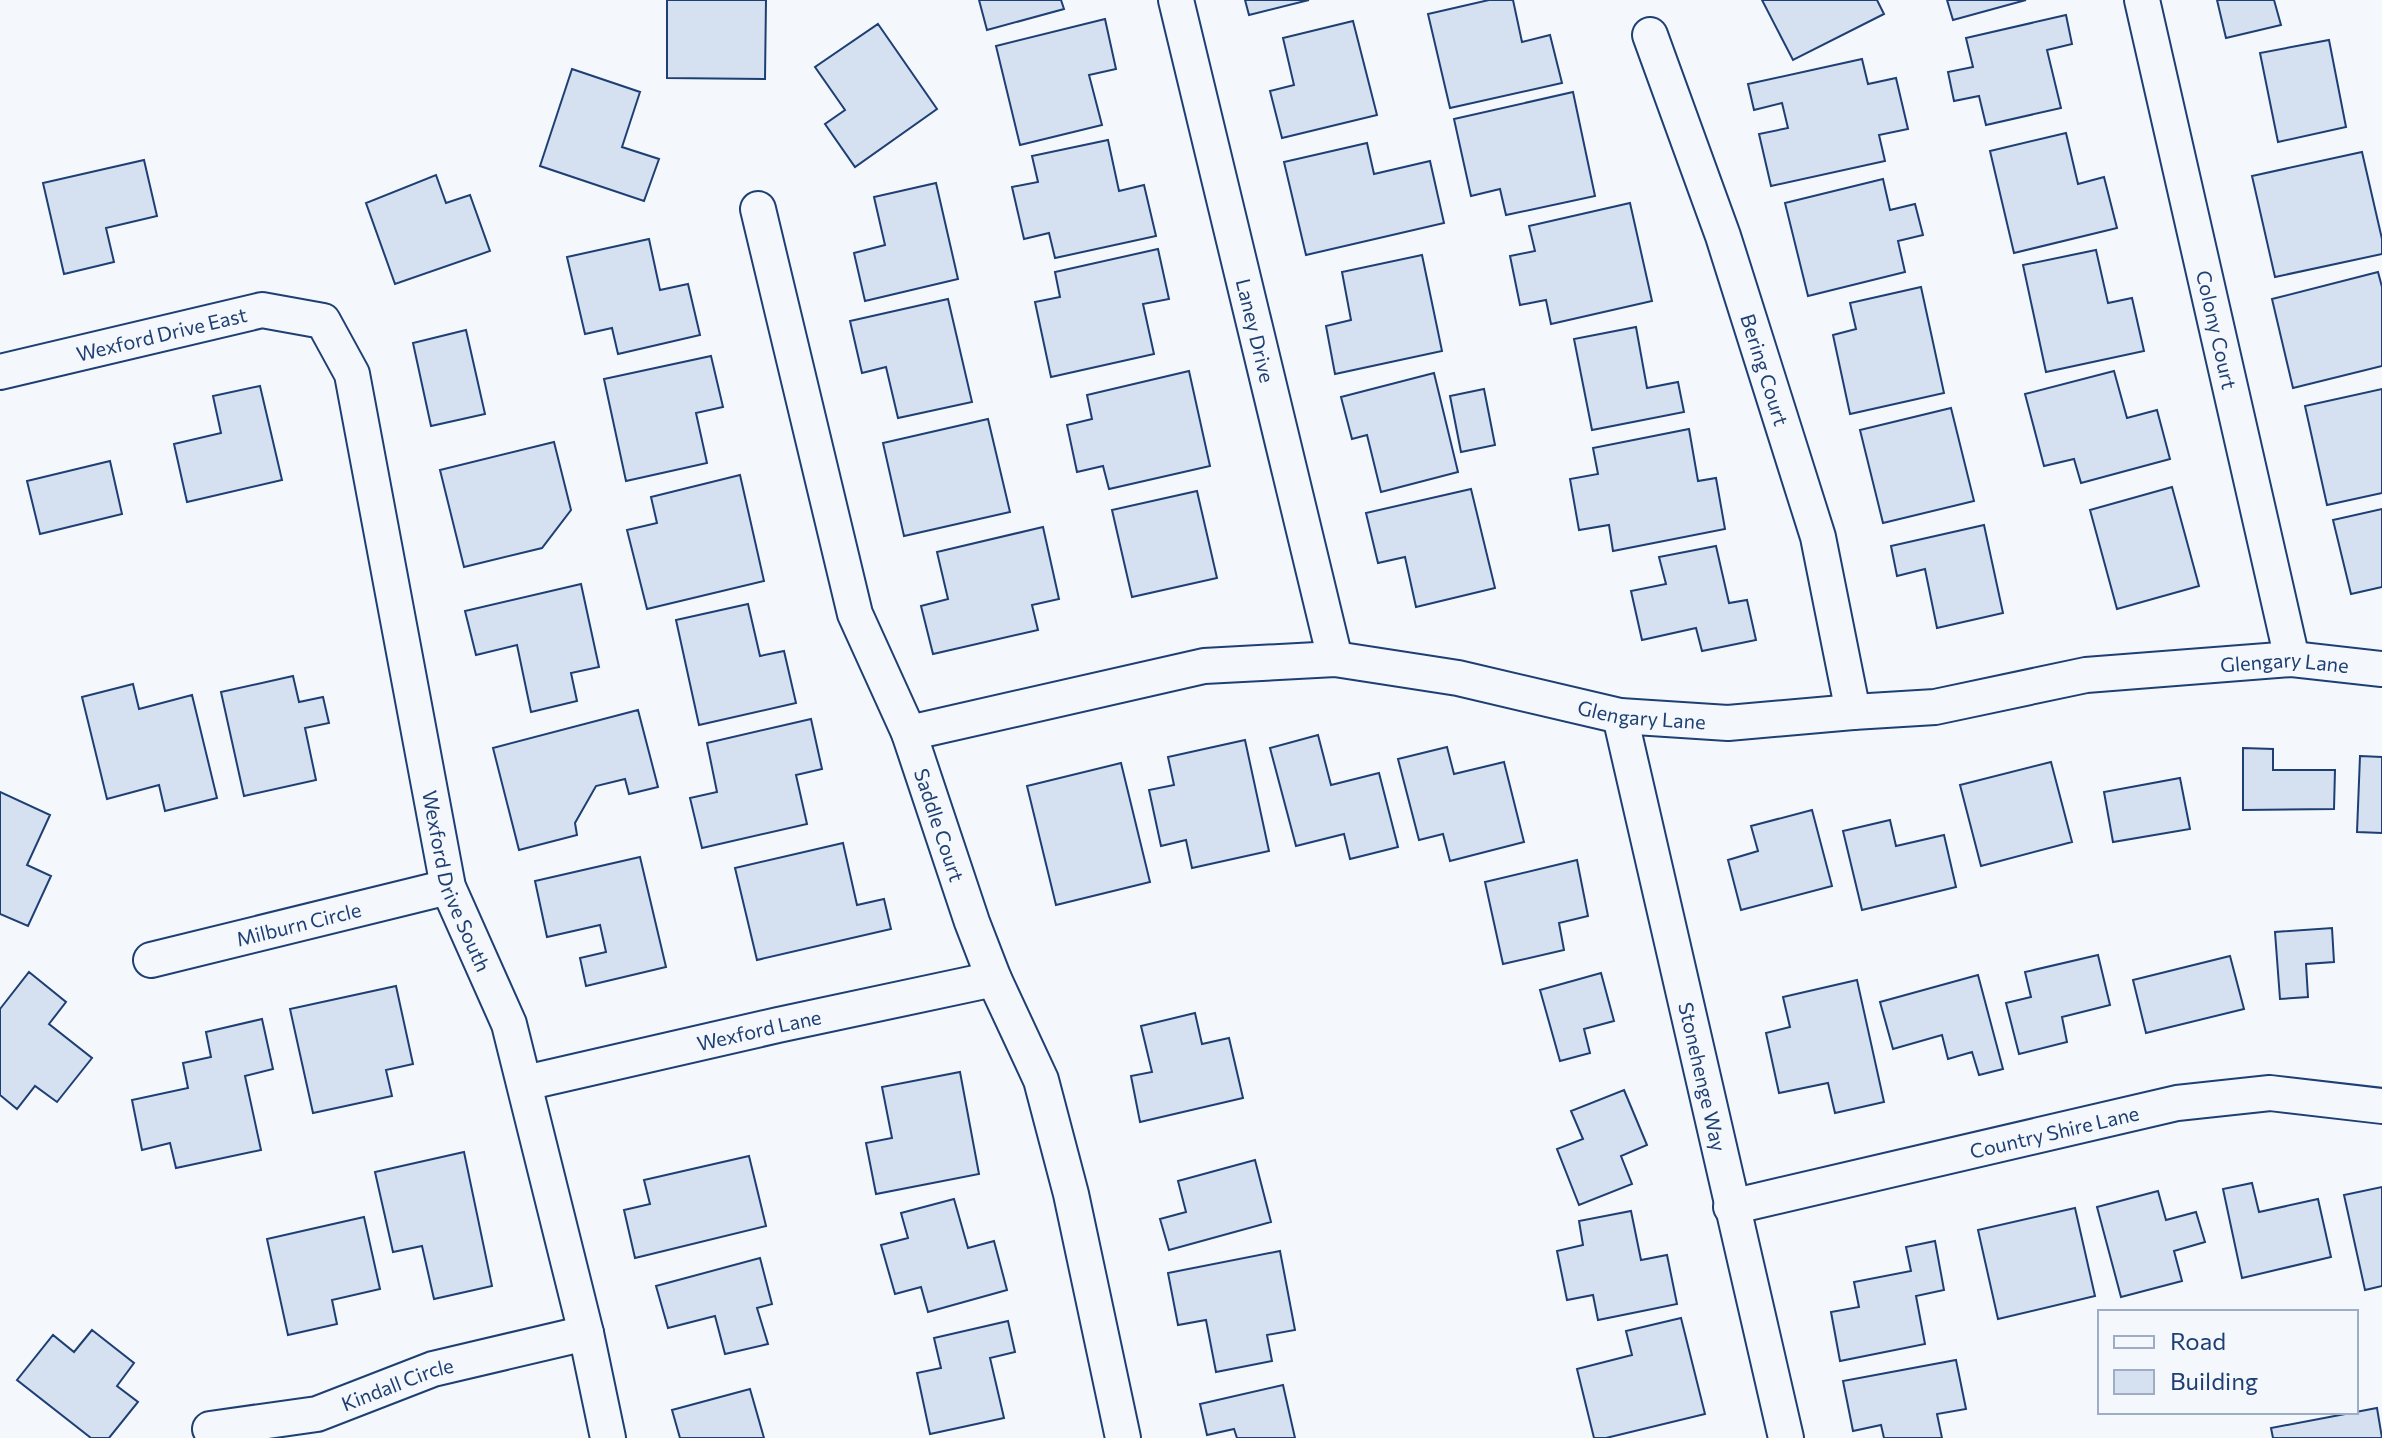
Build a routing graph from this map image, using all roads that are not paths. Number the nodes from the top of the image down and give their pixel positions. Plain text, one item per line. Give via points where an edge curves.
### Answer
1 (1176, 0) edge
2 (2142, 0) edge
3 (1650, 35) dead end
4 (758, 209) dead end
5 (323, 321) joint
6 (0, 372) edge
7 (1335, 659) junction
8 (2292, 659) junction
9 (2382, 669) edge
10 (1853, 712) junction
11 (1620, 716) junction
12 (909, 733) junction
13 (448, 887) junction
14 (151, 960) dead end
15 (994, 979) junction
16 (525, 1083) junction
17 (2382, 1106) edge
18 (1731, 1207) junction
19 (586, 1333) junction
20 (210, 1429) dead end
21 (608, 1438) edge
22 (1123, 1438) edge
23 (1786, 1438) edge

1 - 7 street, Laney Drive
2 - 8 street, Colony Court
3 - 10 street, Bering Court via 1723,236 1818,537
4 - 12 street, Saddle Court via 855,614
5 - 6 street, Wexford Drive East via 262,310
5 - 13 street, Wexford Drive South via 352,374
7 - 11 street, Glengary Lane via 1458,678
7 - 12 street, Glengary Lane via 1204,666
8 - 9 street, Glengary Lane
8 - 10 street, Glengary Lane via 2086,675 1935,707
10 - 11 street, Glengary Lane via 1728,723
11 - 18 street, Stonehenge Way
12 - 15 street, Saddle Court
13 - 14 street, Milburn Circle
13 - 16 street, Wexford Drive South via 509,1024
15 - 16 street, Wexford Lane
15 - 22 street, Saddle Court via 1041,1080
16 - 19 street, Wexford Drive South
17 - 18 street, Country Shire Lane via 2270,1093 2177,1103
18 - 23 street, Stonehenge Way
19 - 20 street, Kindall Circle via 433,1369 317,1414
19 - 21 street, Wexford Drive South

